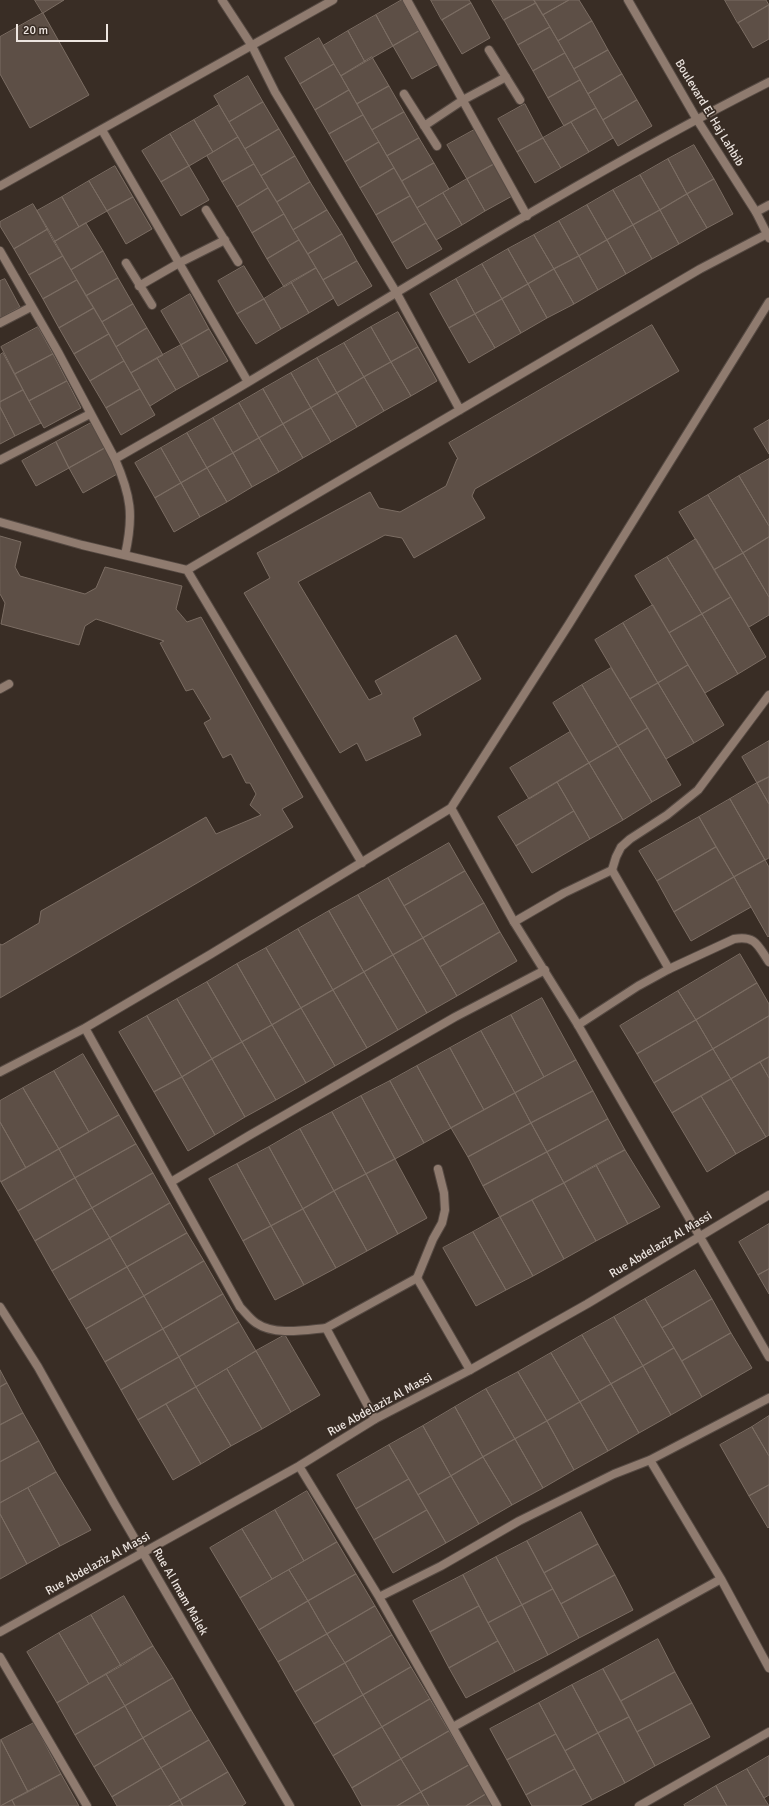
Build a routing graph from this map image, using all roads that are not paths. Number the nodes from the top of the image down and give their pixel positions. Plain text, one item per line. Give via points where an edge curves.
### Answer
1 (222, 0) edge
2 (333, 0) edge
3 (407, 0) edge
4 (631, 1) edge
5 (252, 46) junction
6 (489, 50) dead end
7 (506, 77) junction
8 (769, 82) edge
9 (404, 94) dead end
10 (463, 100) junction
11 (520, 100) dead end
12 (696, 118) junction
13 (424, 126) junction
14 (102, 130) junction
15 (437, 146) dead end
16 (0, 186) edge
17 (769, 205) edge
18 (206, 210) dead end
19 (756, 212) junction
20 (527, 216) junction
21 (768, 236) edge
22 (225, 240) junction
23 (0, 251) edge
24 (238, 262) dead end
25 (126, 263) dead end
26 (179, 263) junction
27 (139, 286) junction
28 (396, 292) junction
29 (769, 302) edge
30 (152, 306) dead end
31 (31, 307) junction
32 (0, 323) edge
33 (248, 382) junction
34 (460, 410) junction
35 (90, 414) junction
36 (115, 458) junction
37 (0, 460) edge
38 (0, 522) edge
39 (125, 555) junction
40 (187, 570) junction
41 (9, 684) dead end
42 (0, 689) edge
43 (769, 695) edge
44 (450, 808) junction
45 (362, 863) junction
46 (612, 870) junction
47 (514, 922) junction
48 (768, 958) edge
49 (669, 969) junction
50 (545, 970) junction
51 (578, 1025) junction
52 (85, 1028) junction
53 (0, 1072) edge
54 (438, 1169) dead end
55 (171, 1182) junction
56 (769, 1195) edge
57 (698, 1236) junction
58 (417, 1278) junction
59 (0, 1307) edge
60 (326, 1328) junction
61 (769, 1357) edge
62 (470, 1370) junction
63 (769, 1398) edge
64 (375, 1418) junction
65 (650, 1460) junction
66 (299, 1466) junction
67 (143, 1553) junction
68 (721, 1579) junction
69 (379, 1598) junction
70 (0, 1632) edge
71 (0, 1657) edge
72 (769, 1668) edge
73 (453, 1727) junction
74 (769, 1732) edge
75 (87, 1806) edge
76 (290, 1806) edge
77 (497, 1806) edge
78 (638, 1806) edge

1 - 5 street
2 - 5 street
3 - 10 street
4 - 12 street, Boulevard El Haj Lahbib
5 - 14 street
5 - 28 street via 275,92
6 - 7 street
7 - 10 street
7 - 11 street
8 - 12 street
9 - 13 street
10 - 13 street
10 - 20 street
12 - 19 street, Boulevard El Haj Lahbib
12 - 20 street
13 - 15 street
14 - 16 street
14 - 26 street
17 - 19 street
18 - 22 street
19 - 21 street, Boulevard El Haj Lahbib
20 - 28 street
21 - 34 street via 700,269
22 - 24 street
22 - 26 street
23 - 31 street
25 - 27 street
26 - 27 street
26 - 33 street
27 - 30 street
28 - 33 street
28 - 34 street
29 - 44 street via 577,611
31 - 32 street
31 - 35 street
33 - 36 street
34 - 40 street
35 - 36 street
35 - 37 street
36 - 39 street via 131,509
38 - 39 street
39 - 40 street
40 - 45 street
41 - 42 street
43 - 46 street via 698,790 621,847
44 - 45 street
44 - 47 street
45 - 52 street
46 - 47 street via 564,893
46 - 49 street
47 - 50 street
48 - 49 street via 751,939 734,939
49 - 51 street
50 - 51 street
50 - 55 street via 455,1017
51 - 57 street
52 - 53 street
52 - 55 street
54 - 58 street via 445,1210 442,1223
55 - 60 street via 228,1288 240,1307 256,1323 271,1330
56 - 57 street, Rue Abdelaziz Al Massi
57 - 61 street
57 - 62 street, Rue Abdelaziz Al Massi via 587,1304
58 - 60 street
58 - 62 street
59 - 67 street, Rue Al Imam Malek via 38,1367
60 - 64 street
62 - 64 street, Rue Abdelaziz Al Massi
63 - 65 street
64 - 66 street, Rue Abdelaziz Al Massi
65 - 68 street
65 - 69 street via 614,1474 519,1521
66 - 67 street, Rue Abdelaziz Al Massi
66 - 69 street
67 - 70 street, Rue Abdelaziz Al Massi
67 - 76 street, Rue Al Imam Malek
68 - 72 street
68 - 73 street
69 - 73 street
71 - 75 street
73 - 77 street
74 - 78 street

